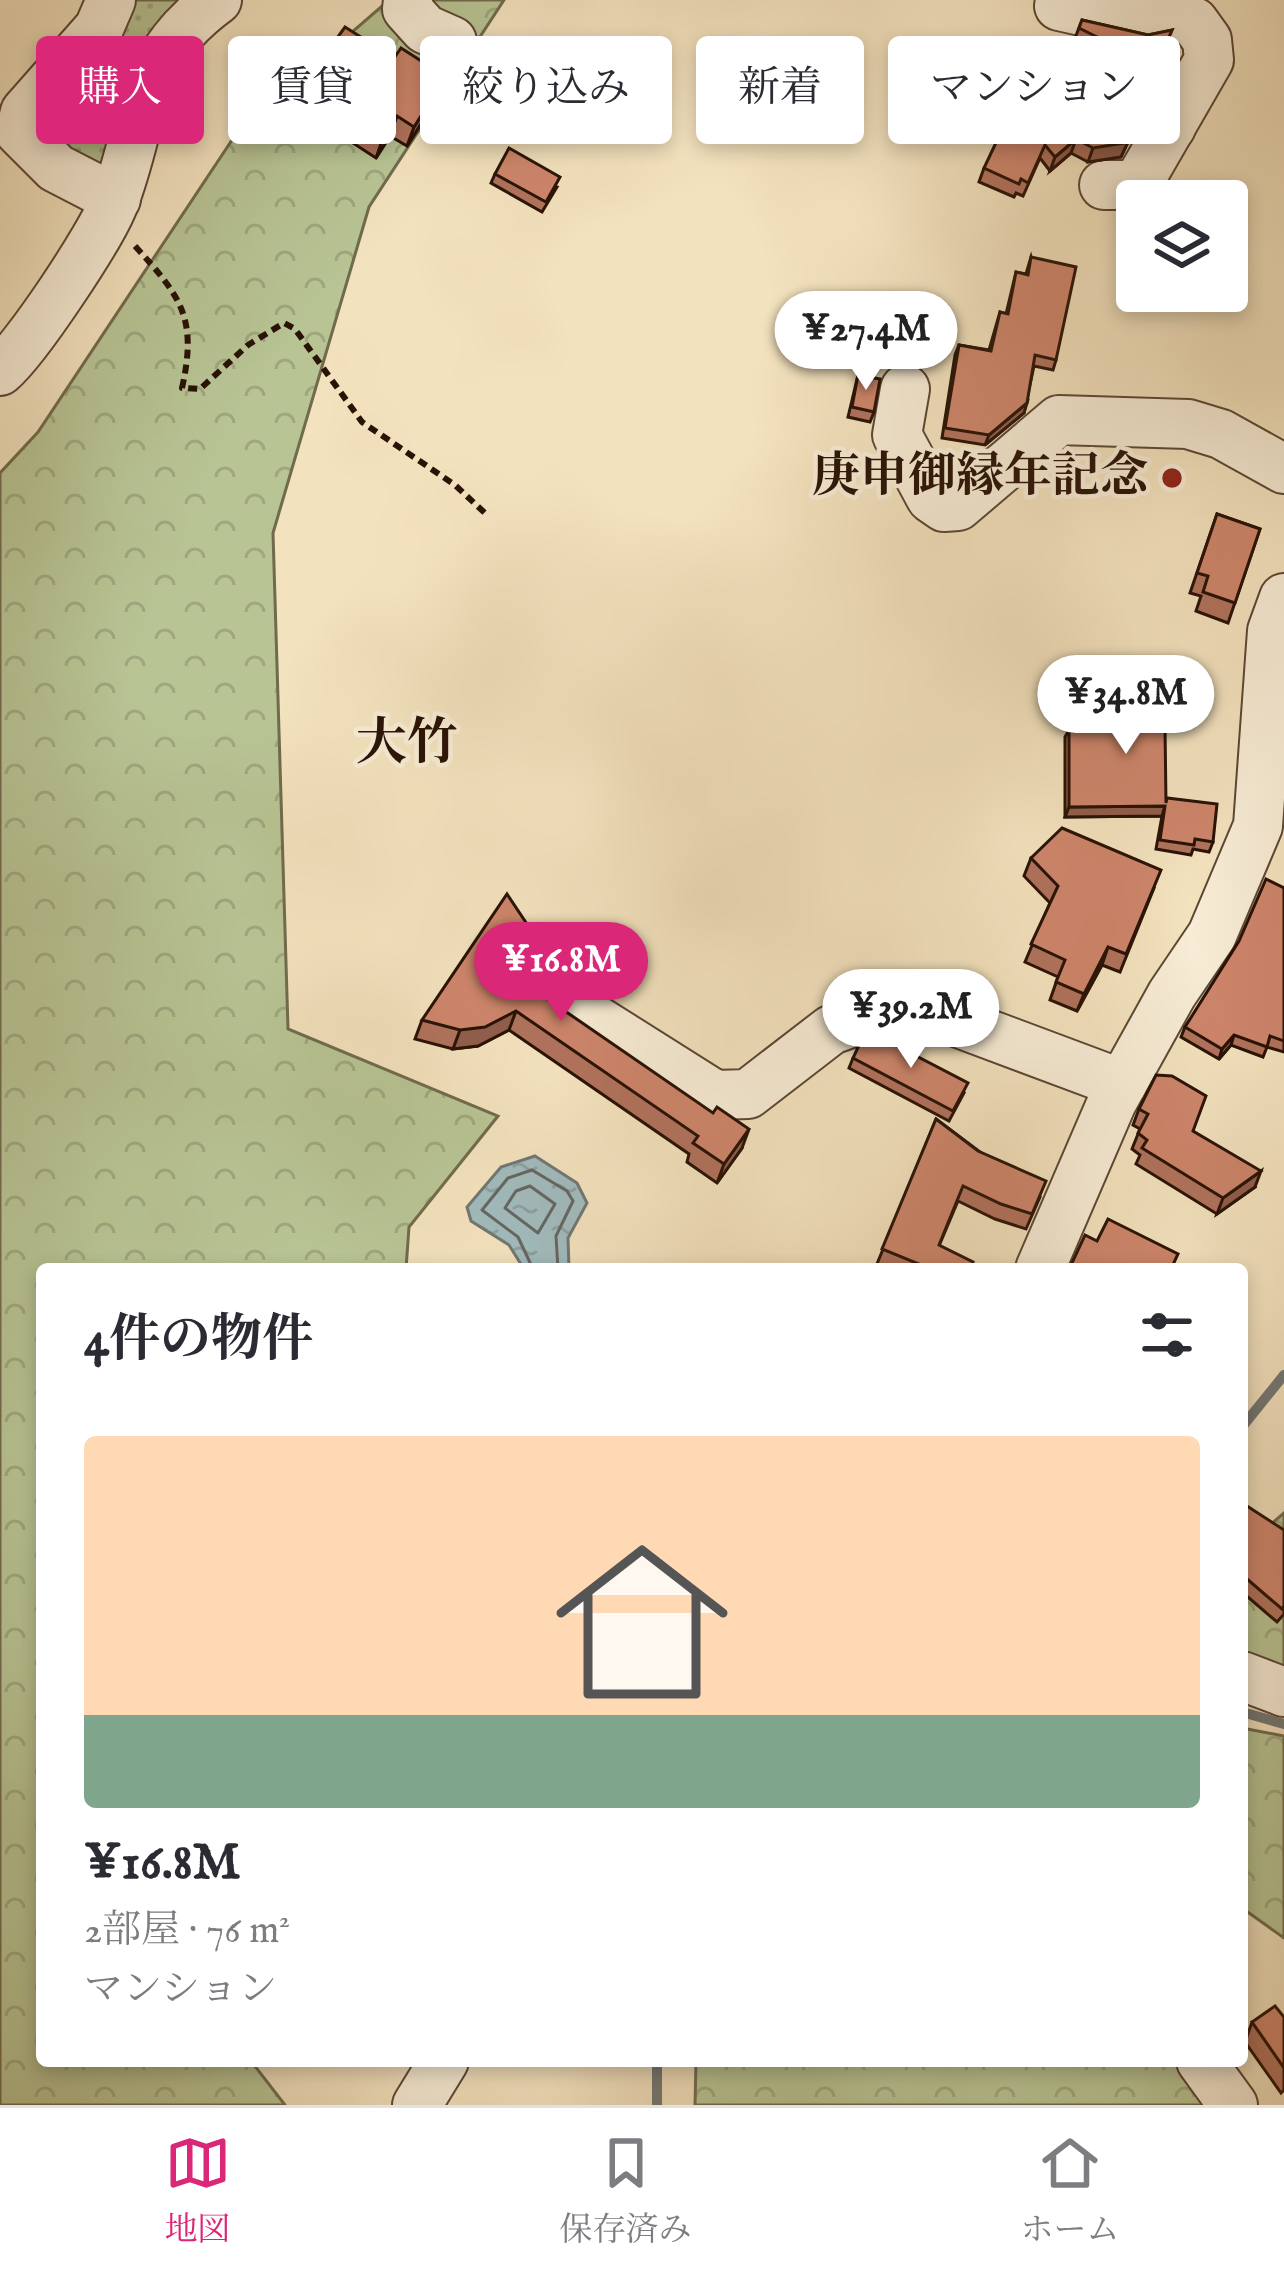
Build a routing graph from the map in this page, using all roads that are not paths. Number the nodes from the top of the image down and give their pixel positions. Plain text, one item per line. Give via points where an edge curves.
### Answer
1 (111, 0) edge
2 (217, 0) edge
3 (407, 0) edge
4 (1115, 0) edge
5 (1059, 6) dead end
6 (441, 36) edge
7 (1207, 40) junction
8 (1180, 111) edge
9 (1161, 144) edge
10 (1104, 184) dead end
11 (112, 208) junction
12 (0, 371) edge
13 (905, 389) dead end
14 (1284, 469) edge
15 (1284, 598) edge
16 (566, 1001) dead end
17 (1122, 1084) junction
18 (1043, 1263) edge
19 (1248, 1678) edge
20 (1284, 1692) edge
21 (440, 2067) edge
22 (1205, 2067) edge
23 (417, 2105) edge
24 (1233, 2105) edge

1 - 11 street via 99,28 25,112 20,132
2 - 11 street via 171,42 144,91
3 - 6 street via 425,29
4 - 7 street via 1193,22
5 - 7 street
7 - 8 street via 1209,60
9 - 10 street via 1137,185
11 - 12 street
13 - 14 street via 897,435 944,507 958,506 1059,420 1188,424
15 - 17 street via 1272,631 1258,826 1212,935
16 - 17 street via 715,1095 748,1094 831,1030 872,1015 940,1016
17 - 18 street
19 - 20 street
21 - 23 street
22 - 24 street

